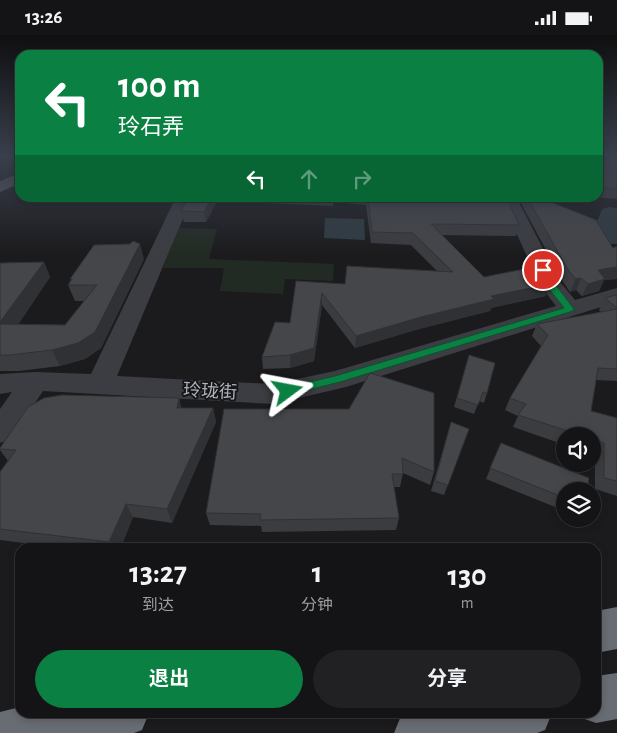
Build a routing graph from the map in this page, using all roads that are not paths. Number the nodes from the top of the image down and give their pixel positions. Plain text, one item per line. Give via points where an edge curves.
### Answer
1 (182, 202) edge
2 (510, 202) edge
3 (617, 295) edge
4 (570, 309) junction
5 (36, 381) junction
6 (0, 384) edge
7 (100, 384) junction
8 (0, 431) edge
9 (617, 628) edge
10 (601, 631) edge
11 (617, 696) edge
12 (601, 699) edge
13 (96, 718) edge
14 (500, 718) edge
15 (8, 733) edge
16 (418, 733) edge

1 - 7 street
2 - 4 street via 551,285
3 - 4 street, 玲珑街
4 - 7 street, 玲珑街 via 336,380 273,394
5 - 6 street, 玲珑街
5 - 7 street, 玲珑街
5 - 8 street
9 - 10 highway
11 - 12 highway
13 - 15 highway
14 - 16 highway

